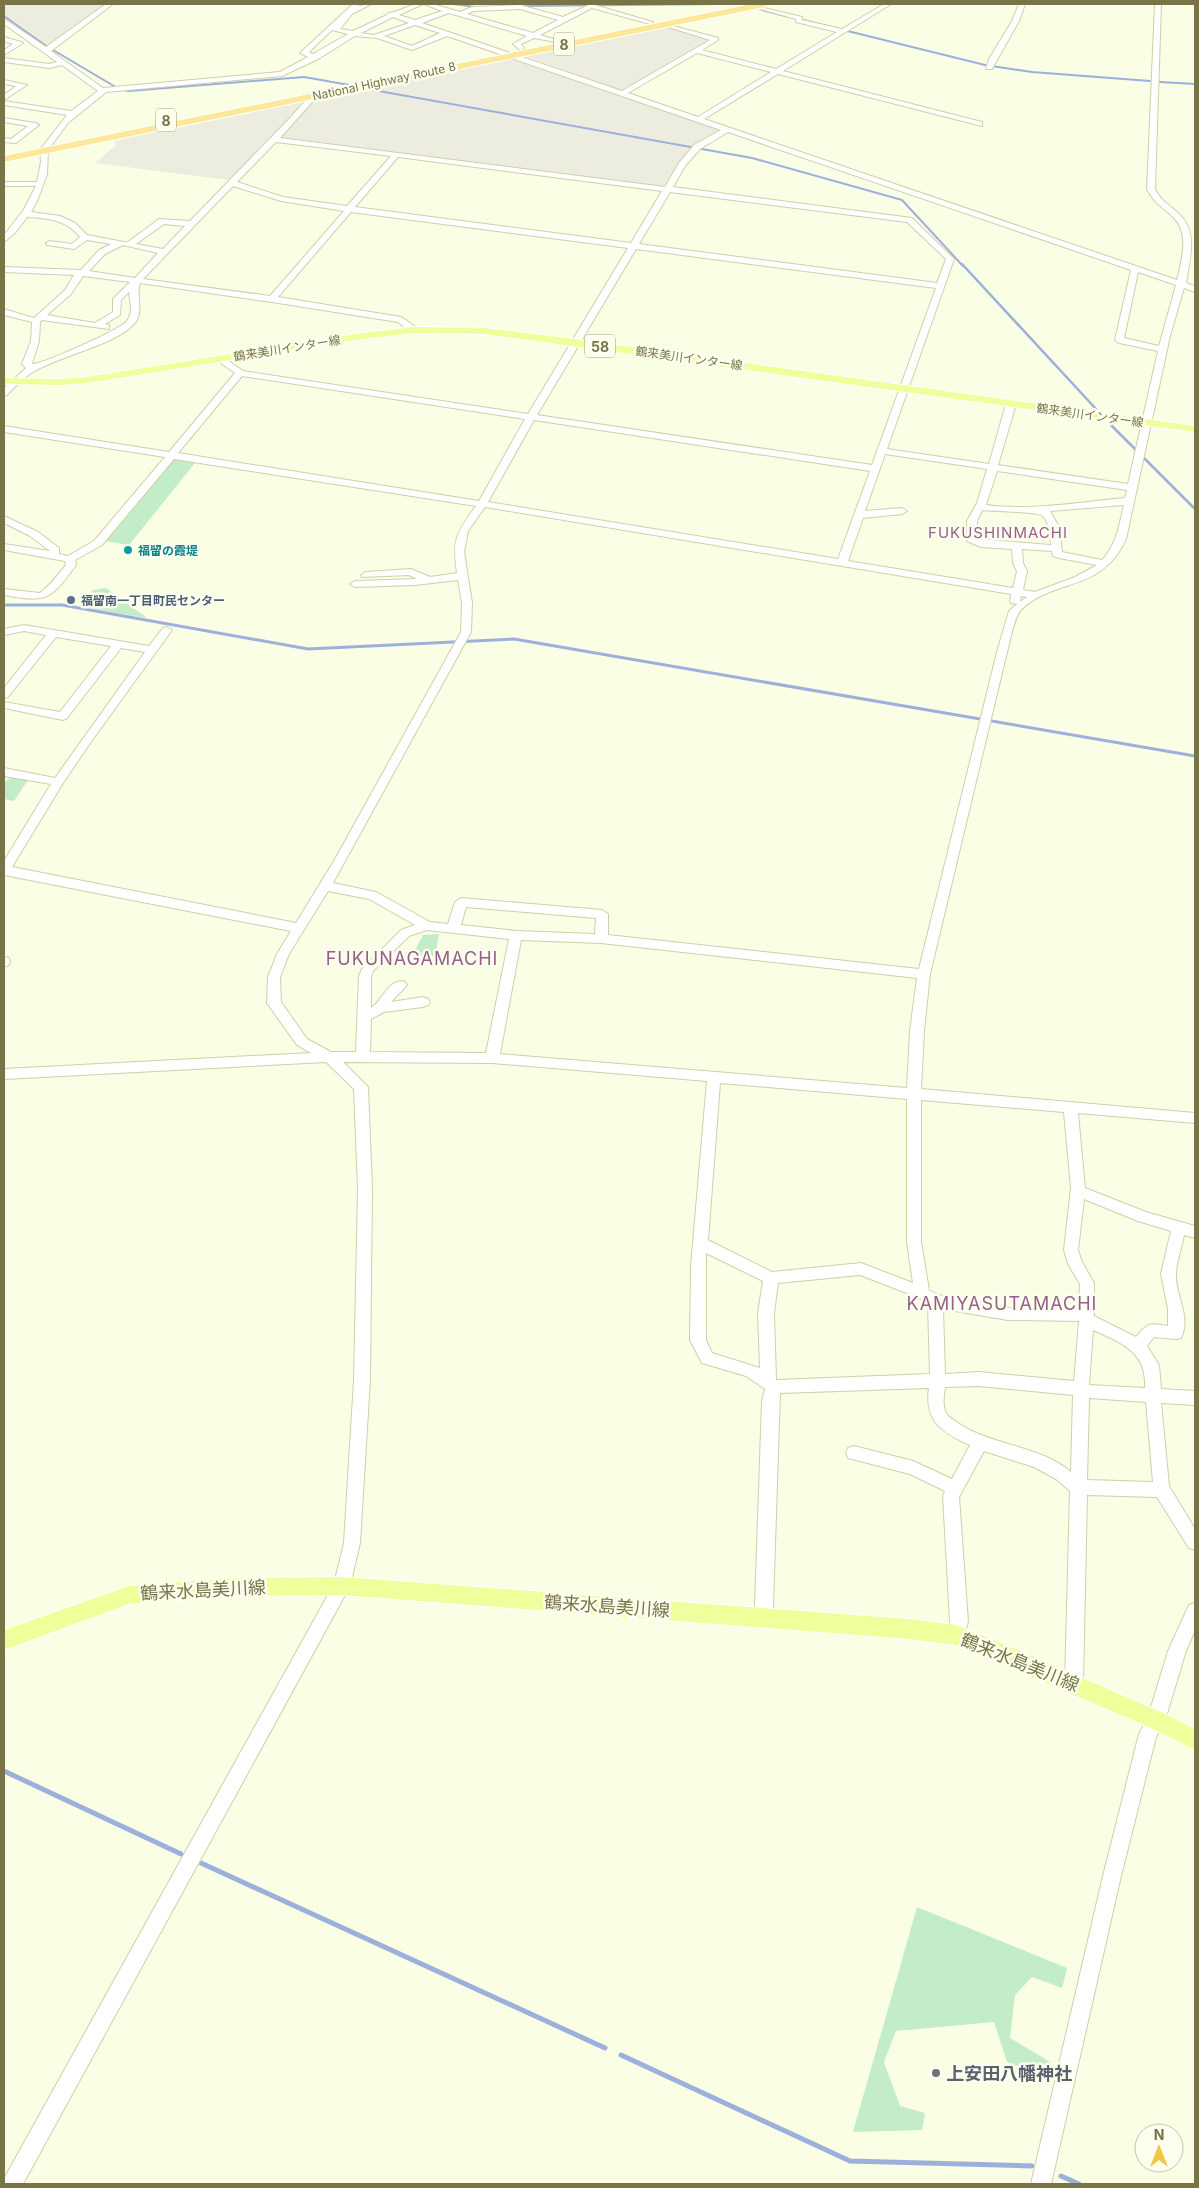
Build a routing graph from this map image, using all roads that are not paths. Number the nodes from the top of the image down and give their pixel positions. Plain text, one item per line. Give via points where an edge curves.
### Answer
1 (110, 4) edge
2 (368, 4) edge
3 (420, 4) edge
4 (427, 4) edge
5 (741, 4) edge
6 (888, 4) edge
7 (1022, 4) edge
8 (1158, 4) edge
9 (356, 5) edge
10 (763, 6) edge
11 (449, 11) junction
12 (350, 13) junction
13 (390, 14) junction
14 (461, 14) junction
15 (565, 20) junction
16 (4, 21) edge
17 (415, 22) junction
18 (650, 22) junction
19 (664, 24) junction
20 (844, 30) junction
21 (357, 32) junction
22 (447, 33) junction
23 (536, 35) junction
24 (378, 36) junction
25 (4, 39) edge
26 (554, 41) junction
27 (520, 48) junction
28 (49, 49) junction
29 (696, 51) junction
30 (502, 52) junction
31 (4, 53) edge
32 (512, 55) junction
33 (314, 57) junction
34 (4, 60) edge
35 (64, 62) junction
36 (989, 66) dead end
37 (775, 72) junction
38 (4, 82) edge
39 (102, 90) junction
40 (623, 93) junction
41 (304, 97) junction
42 (4, 98) edge
43 (4, 103) edge
44 (73, 114) junction
45 (699, 119) junction
46 (4, 120) edge
47 (979, 124) dead end
48 (728, 129) junction
49 (274, 139) junction
50 (4, 140) edge
51 (48, 146) junction
52 (4, 153) edge
53 (395, 156) junction
54 (4, 159) edge
55 (232, 183) junction
56 (4, 184) edge
57 (40, 184) junction
58 (668, 190) junction
59 (349, 209) junction
60 (24, 214) junction
61 (192, 224) junction
62 (1192, 236) edge
63 (85, 237) junction
64 (4, 240) edge
65 (50, 243) dead end
66 (120, 243) junction
67 (130, 244) junction
68 (635, 246) junction
69 (165, 252) junction
70 (4, 269) edge
71 (1134, 269) junction
72 (82, 273) junction
73 (137, 280) junction
74 (1181, 284) junction
75 (942, 286) junction
76 (1195, 289) edge
77 (272, 298) junction
78 (4, 312) edge
79 (38, 319) junction
80 (98, 325) junction
81 (414, 330) junction
82 (120, 331) junction
83 (575, 342) junction
84 (1164, 349) junction
85 (221, 359) junction
86 (31, 369) junction
87 (240, 373) junction
88 (4, 381) edge
89 (15, 381) junction
90 (904, 389) junction
91 (4, 393) edge
92 (1011, 404) junction
93 (531, 417) junction
94 (1147, 424) junction
95 (4, 430) edge
96 (1195, 430) edge
97 (882, 451) junction
98 (169, 456) junction
99 (993, 468) junction
100 (876, 469) junction
101 (1133, 488) junction
102 (1130, 501) junction
103 (482, 504) junction
104 (980, 507) junction
105 (1037, 509) junction
106 (902, 511) dead end
107 (859, 515) junction
108 (4, 519) edge
109 (1017, 546) junction
110 (4, 547) edge
111 (1057, 548) junction
112 (53, 555) junction
113 (70, 559) junction
114 (842, 563) junction
115 (1104, 563) junction
116 (462, 576) junction
117 (360, 583) dead end
118 (4, 592) edge
119 (1017, 592) junction
120 (1036, 595) junction
121 (1014, 611) junction
122 (167, 630) dead end
123 (4, 632) edge
124 (53, 633) junction
125 (118, 645) junction
126 (152, 650) junction
127 (4, 696) edge
128 (4, 705) edge
129 (985, 719) joint
130 (5, 773) edge
131 (58, 782) junction
132 (4, 870) edge
133 (326, 886) junction
134 (426, 926) junction
135 (300, 928) junction
136 (453, 929) junction
137 (516, 935) junction
138 (600, 940) junction
139 (924, 974) junction
140 (400, 985) dead end
141 (423, 1002) dead end
142 (382, 1008) junction
143 (364, 1017) junction
144 (329, 1057) junction
145 (363, 1057) junction
146 (492, 1058) junction
147 (4, 1074) edge
148 (714, 1078) junction
149 (914, 1092) junction
150 (1070, 1107) junction
151 (1195, 1118) edge
152 (1078, 1191) junction
153 (1179, 1227) junction
154 (1195, 1232) edge
155 (700, 1243) junction
156 (771, 1278) junction
157 (928, 1297) junction
158 (1087, 1318) junction
159 (1138, 1345) junction
160 (938, 1382) junction
161 (770, 1384) junction
162 (1081, 1391) junction
163 (1153, 1396) junction
164 (1195, 1398) edge
165 (980, 1442) junction
166 (854, 1453) dead end
167 (1078, 1487) junction
168 (955, 1488) junction
169 (1163, 1490) junction
170 (1195, 1543) edge
171 (342, 1586) junction
172 (1195, 1611) edge
173 (766, 1618) junction
174 (956, 1635) junction
175 (4, 1640) edge
176 (1074, 1684) junction
177 (1156, 1720) junction
178 (1195, 1740) edge
179 (12, 2184) edge
180 (1041, 2184) edge

1 - 28 street
2 - 12 street
3 - 13 street
4 - 11 street
5 - 18 highway, National Highway Route 8 / 8
6 - 20 street
7 - 36 street via 1014,27
8 - 62 street via 1151,189 1156,200 1185,224
9 - 12 street
10 - 19 highway, National Highway Route 8 / 8
10 - 20 street
11 - 14 street
11 - 17 street
12 - 21 street via 335,30
12 - 33 street via 304,53
13 - 17 street
13 - 21 street
14 - 15 street via 472,9 520,8
14 - 23 street
15 - 18 street via 592,6
15 - 23 street
16 - 28 street
17 - 22 street
17 - 24 street
18 - 26 highway, National Highway Route 8 / 8
19 - 29 street via 716,39
19 - 32 highway, National Highway Route 8 / 8
20 - 37 street
21 - 24 street
21 - 33 street
22 - 24 street via 412,48
22 - 30 street
23 - 26 street
23 - 27 street via 520,42
25 - 31 street via 19,43
26 - 27 highway, National Highway Route 8 / 8
27 - 30 highway, National Highway Route 8 / 8
28 - 35 street
29 - 37 street
29 - 40 street
30 - 32 street
30 - 51 highway, National Highway Route 8 / 8
32 - 40 street
32 - 41 highway, National Highway Route 8 / 8
33 - 39 street via 277,75
34 - 35 street via 49,66
35 - 39 street
37 - 45 street
37 - 47 street
38 - 42 street via 23,84
39 - 44 street
40 - 45 street
41 - 49 street via 308,101 302,110
41 - 51 highway, National Highway Route 8 / 8
43 - 44 street
44 - 51 street via 58,128
45 - 48 street
46 - 50 street via 35,125 13,141
48 - 58 street via 695,149
48 - 71 street
49 - 53 street
49 - 55 street
51 - 52 highway, National Highway Route 8 / 8
51 - 54 highway, National Highway Route 8 / 8
51 - 57 street
53 - 58 street
53 - 59 street
55 - 59 street via 281,199
55 - 61 street
56 - 57 street
57 - 60 street
58 - 68 street
58 - 75 street via 909,220 950,260
59 - 68 street
59 - 77 street
60 - 63 street via 59,217
60 - 64 street
61 - 67 street via 162,221
61 - 69 street
62 - 74 street
63 - 65 street via 74,247
63 - 66 street
66 - 67 street
66 - 72 street via 102,252
67 - 69 street
68 - 75 street
68 - 83 street
69 - 73 street
70 - 72 street
71 - 74 street
71 - 84 street via 1119,340
72 - 73 street
72 - 79 street via 68,292
73 - 77 street
73 - 80 street via 117,299 117,313
73 - 82 street via 133,292 135,316
74 - 76 street
74 - 84 street
75 - 90 street
77 - 81 street via 401,320
78 - 79 street
79 - 80 street
79 - 86 street via 28,364
80 - 82 street
81 - 83 main road, 鶴来美川インター線 / 58 via 485,331
81 - 85 main road, 鶴来美川インター線 / 58
82 - 86 street
83 - 90 main road, 鶴来美川インター線 / 58
83 - 93 street
84 - 94 street
85 - 87 street
85 - 89 main road, 鶴来美川インター線 / 58 via 87,380
86 - 89 street
87 - 93 street
87 - 98 street
88 - 89 main road, 鶴来美川インター線 / 58
89 - 91 street
90 - 92 main road, 鶴来美川インター線 / 58
90 - 97 street
92 - 94 main road, 鶴来美川インター線 / 58
92 - 99 street
93 - 100 street
93 - 103 street
94 - 96 main road, 鶴来美川インター線 / 58
94 - 101 street
95 - 98 street
97 - 99 street
97 - 100 street
98 - 103 street
98 - 113 street via 98,543
99 - 101 street
99 - 104 street
100 - 107 street
101 - 102 street
102 - 105 street
102 - 115 street via 1121,539 1115,552
103 - 114 street
103 - 116 street via 463,532 459,552
104 - 105 street
104 - 109 street via 972,517 972,541
105 - 111 street via 1052,520
106 - 107 street
107 - 114 street
108 - 112 street via 34,534 55,550
109 - 111 street
109 - 119 street via 1022,571
110 - 112 street
111 - 115 street via 1058,554 1063,556
112 - 113 street
113 - 118 street via 71,565 47,595 37,598
114 - 119 street
115 - 120 street via 1101,568 1079,579
116 - 117 street
116 - 133 street via 467,603 466,632
119 - 120 street
119 - 121 street
120 - 121 street
121 - 129 street
122 - 126 street
123 - 124 street via 24,628
124 - 125 street
124 - 127 street
125 - 126 street
125 - 128 street via 63,716
126 - 131 street
129 - 139 street
130 - 131 street
131 - 132 street
132 - 135 street
133 - 134 street via 372,895
133 - 135 street
134 - 136 street
134 - 143 street via 406,933 368,969
135 - 144 street via 282,954 274,977 274,1003 302,1042
136 - 137 street
136 - 138 street via 461,902 602,914
137 - 138 street
137 - 146 street
138 - 139 street
139 - 149 street via 916,1031
140 - 142 street
141 - 142 street
142 - 143 street
143 - 145 street
144 - 145 street
144 - 147 street
144 - 171 street via 361,1087 365,1189 362,1380 352,1543
145 - 146 street
146 - 148 street
148 - 149 street
148 - 155 street
149 - 150 street
149 - 157 street via 914,1242
150 - 151 street
150 - 152 street
152 - 153 street via 1143,1217
152 - 158 street via 1071,1250 1075,1264 1087,1283
153 - 154 street
153 - 159 street via 1168,1274 1176,1309 1176,1333 1151,1330
155 - 156 street
155 - 161 street via 698,1340 702,1349 707,1358 751,1371
156 - 157 street via 861,1269
156 - 161 street via 766,1313
157 - 158 street via 1008,1314
157 - 160 street
158 - 159 street
158 - 162 street
159 - 163 street via 1145,1352 1152,1370
160 - 161 street
160 - 162 street via 979,1379
160 - 165 street via 935,1401 940,1419 962,1435
161 - 173 street
162 - 163 street
162 - 167 street
163 - 164 street
163 - 169 street
165 - 167 street via 1038,1461
165 - 168 street
166 - 168 street via 913,1468
167 - 169 street
167 - 176 street
168 - 174 street via 951,1496 960,1622
169 - 170 street
171 - 173 main road, 鶴来水島美川線
171 - 175 main road, 鶴来水島美川線 via 228,1587 129,1595
171 - 179 street
172 - 177 street via 1177,1651
173 - 174 main road, 鶴来水島美川線
174 - 176 main road, 鶴来水島美川線
176 - 177 main road, 鶴来水島美川線
177 - 178 main road, 鶴来水島美川線
177 - 180 street via 1148,1734 1112,1876

